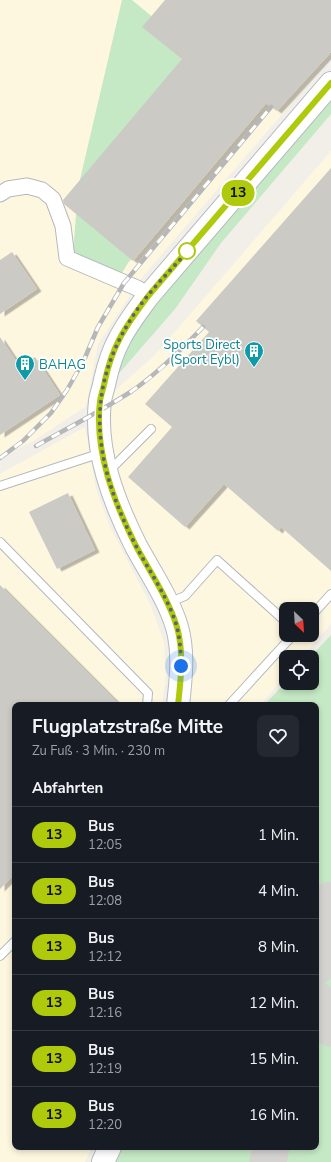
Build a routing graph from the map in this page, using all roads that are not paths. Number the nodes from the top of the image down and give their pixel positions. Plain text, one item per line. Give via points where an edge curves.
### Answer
1 (331, 83) edge
2 (0, 194) edge
3 (149, 295) junction
4 (150, 429) dead end
5 (104, 464) junction
6 (0, 486) edge
7 (0, 542) edge
8 (331, 594) edge
9 (167, 603) junction
10 (319, 607) edge
11 (279, 616) edge
12 (287, 642) edge
13 (146, 702) edge
14 (178, 702) edge
15 (232, 702) edge
16 (12, 944) edge
17 (0, 956) edge
18 (109, 1150) edge
19 (103, 1162) edge

1 - 3 street
2 - 3 street via 8,189 27,186 42,190 53,200 62,226 66,258
3 - 5 street via 118,341 108,366 100,401
4 - 5 lane
5 - 6 lane via 92,456
5 - 9 street via 126,524
7 - 13 lane via 148,693
8 - 10 lane
9 - 11 lane via 185,596 217,560
9 - 14 street via 181,650
12 - 15 lane
16 - 17 lane
18 - 19 street

